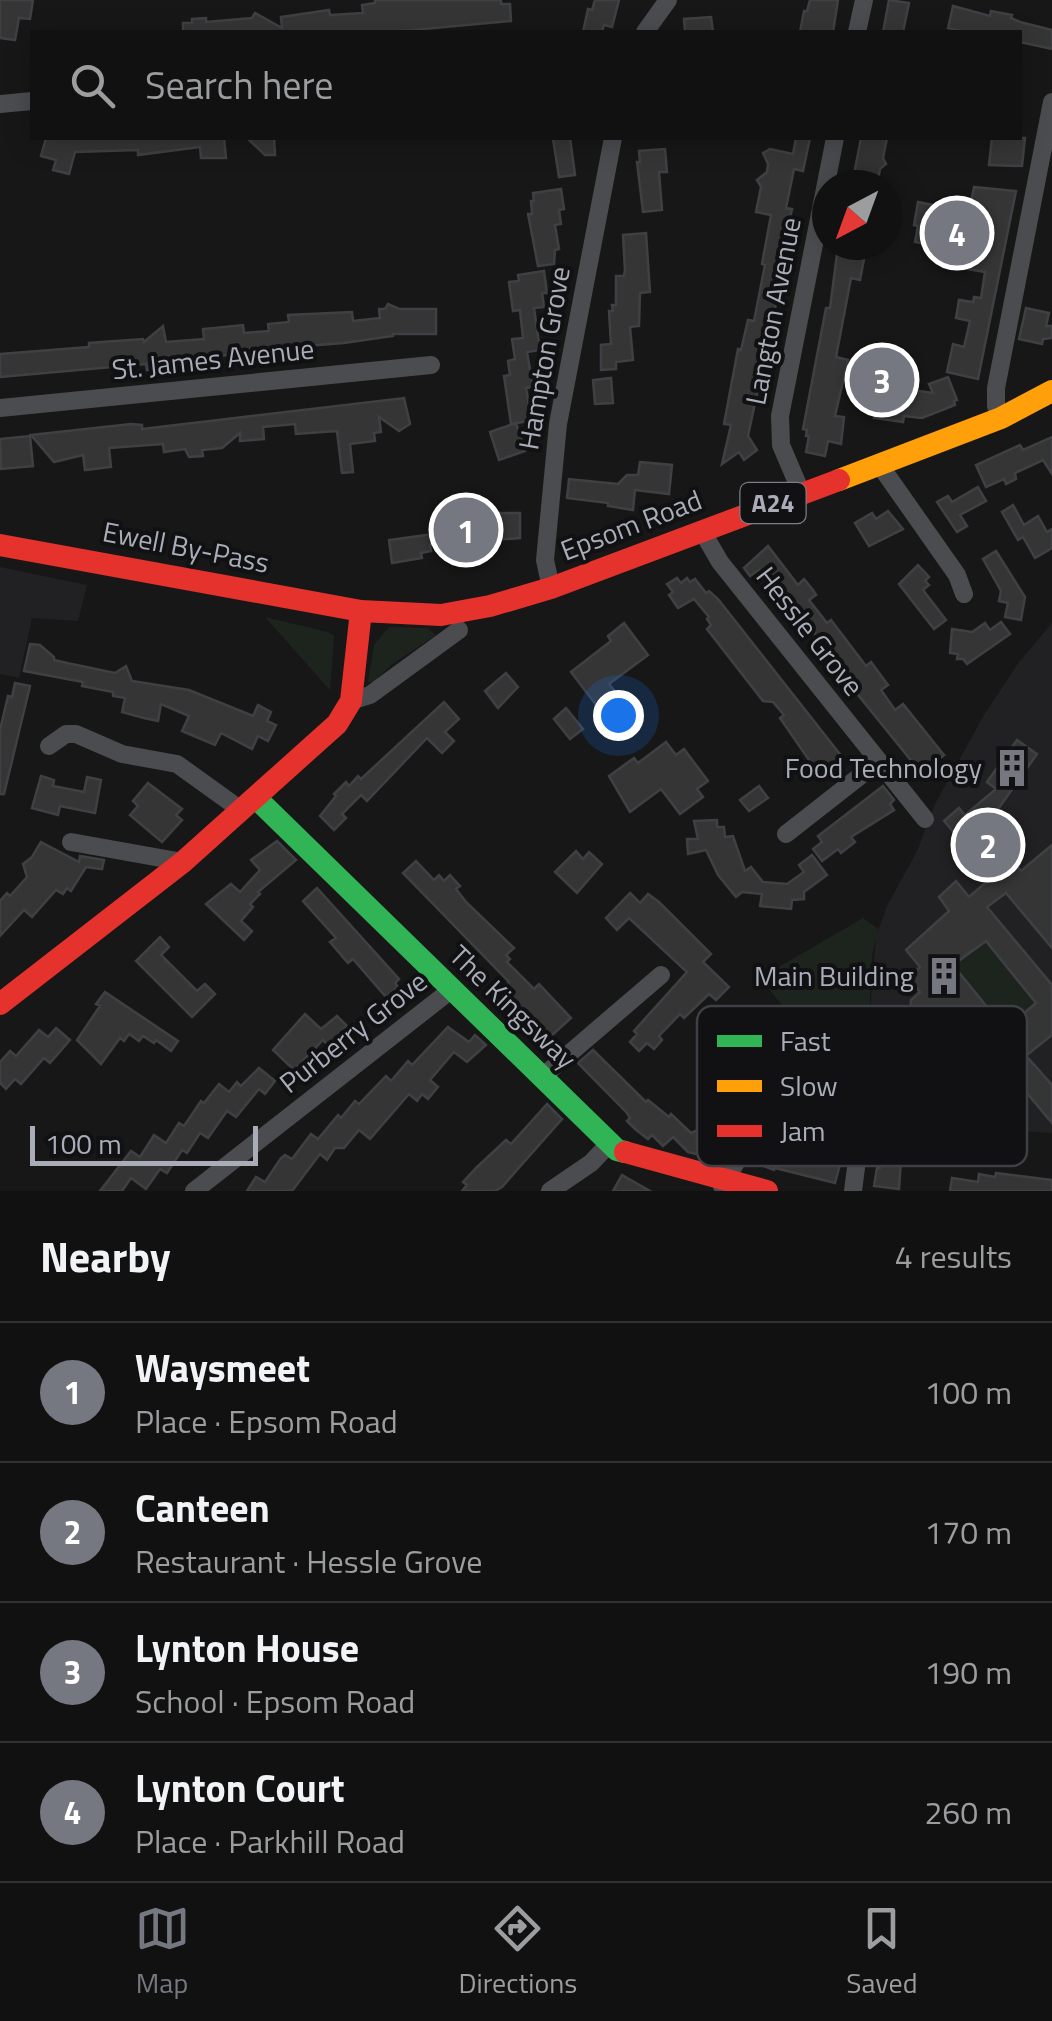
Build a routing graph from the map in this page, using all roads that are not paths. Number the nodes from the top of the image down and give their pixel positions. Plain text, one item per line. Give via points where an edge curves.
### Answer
1 (668, 0) edge
2 (864, 0) edge
3 (646, 30) edge
4 (857, 30) edge
5 (30, 101) edge
6 (1052, 102) edge
7 (0, 104) edge
8 (613, 140) edge
9 (836, 140) edge
10 (431, 365) dead end
11 (1052, 391) edge
12 (0, 408) edge
13 (1001, 418) junction
14 (880, 464) junction
15 (801, 492) junction
16 (702, 531) junction
17 (0, 545) edge
18 (552, 588) junction
19 (964, 594) dead end
20 (361, 611) junction
21 (459, 630) dead end
22 (351, 701) junction
23 (49, 746) dead end
24 (878, 762) junction
25 (248, 804) junction
26 (925, 819) dead end
27 (786, 834) dead end
28 (71, 842) dead end
29 (184, 862) junction
30 (661, 975) dead end
31 (452, 990) junction
32 (0, 1004) edge
33 (542, 1077) junction
34 (609, 1144) junction
35 (857, 1166) edge
36 (722, 1186) edge
37 (194, 1191) edge
38 (550, 1191) edge
39 (767, 1191) edge
40 (854, 1191) edge

1 - 3 street
2 - 4 street
5 - 7 street
6 - 13 street via 996,388
8 - 18 street, Hampton Grove via 558,424 545,560
9 - 15 street, Langton Avenue via 780,416 781,445
10 - 12 street, St. James Avenue
11 - 13 main road, Epsom Road / A24
13 - 14 main road, Epsom Road / A24
14 - 15 main road, Epsom Road / A24
14 - 19 street
15 - 16 main road, Epsom Road / A24
16 - 18 main road, Epsom Road / A24
16 - 24 street, Hessle Grove
17 - 20 main road, Ewell By-Pass / A24
18 - 20 main road, Epsom Road / A24 via 441,615
20 - 22 main road
21 - 22 street
22 - 25 main road via 337,724
23 - 25 street via 76,734 122,754 177,764
24 - 26 street, Hessle Grove
24 - 27 street
25 - 29 main road
25 - 31 main road, The Kingsway
28 - 29 street
29 - 32 main road
30 - 33 street
31 - 33 main road, The Kingsway
31 - 37 street, Purberry Grove
33 - 34 main road, The Kingsway
34 - 36 main road, The Kingsway
34 - 38 street
35 - 40 street
36 - 39 main road, The Kingsway

